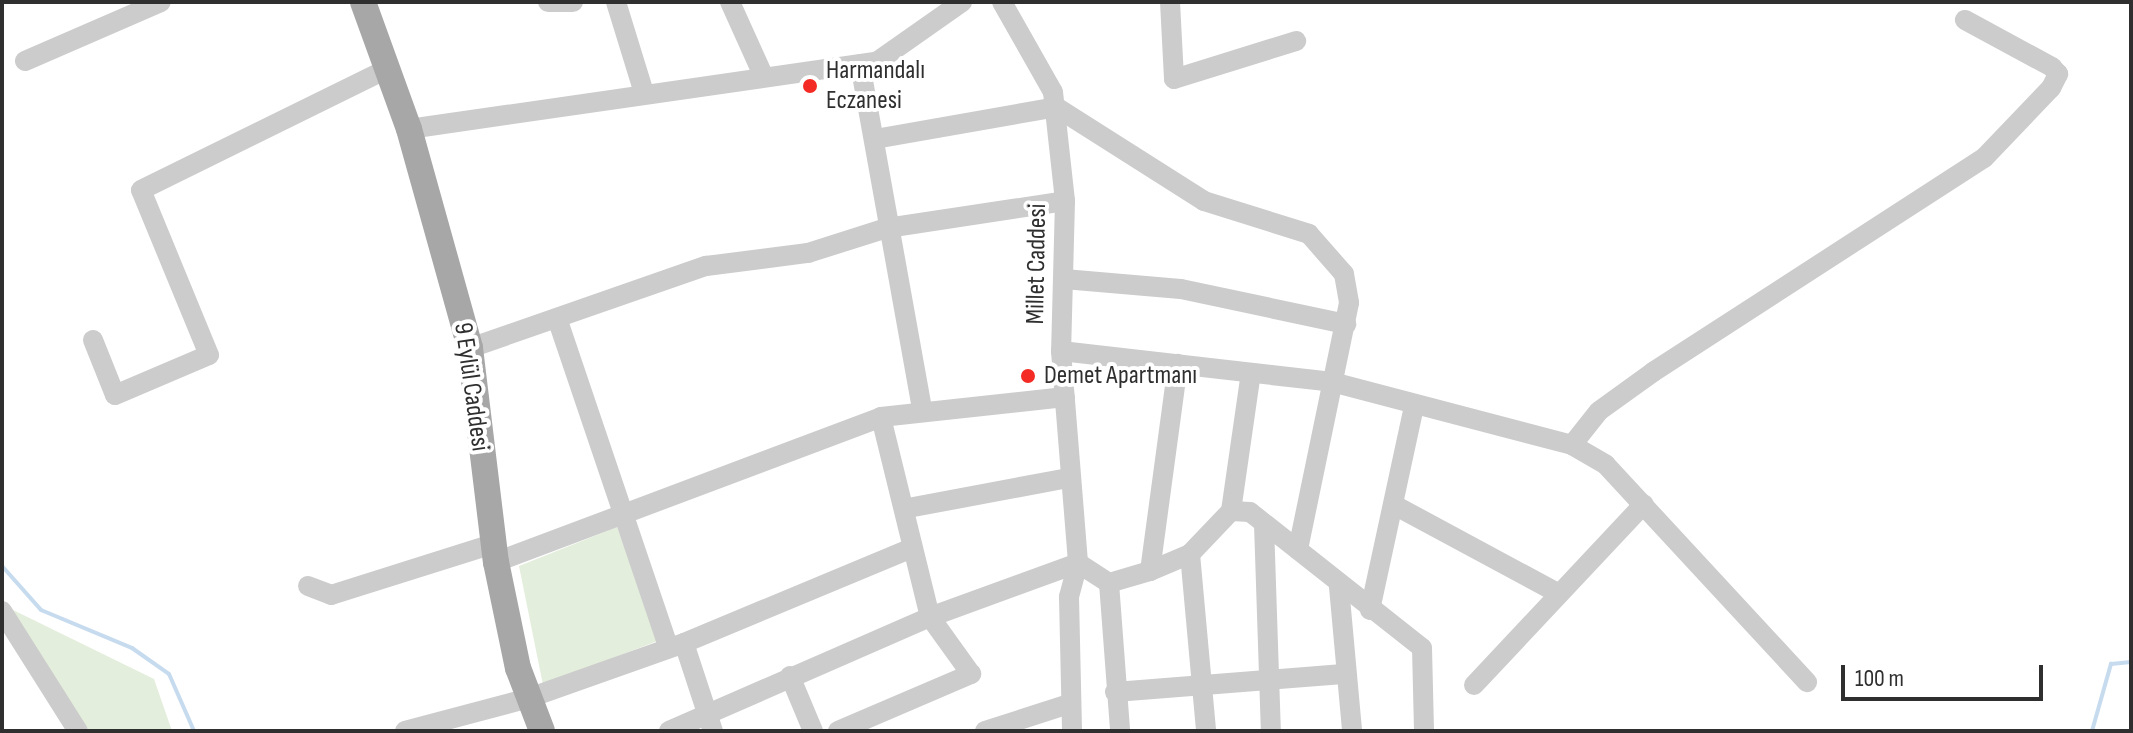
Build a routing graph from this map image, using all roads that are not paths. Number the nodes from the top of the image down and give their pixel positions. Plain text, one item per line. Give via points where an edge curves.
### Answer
1 (161, 2) edge
2 (363, 2) edge
3 (548, 2) edge
4 (573, 2) edge
5 (616, 2) edge
6 (730, 2) edge
7 (962, 2) edge
8 (1004, 2) edge
9 (1170, 2) edge
10 (1965, 20) dead end
11 (1296, 41) dead end
12 (25, 61) dead end
13 (860, 64) junction
14 (389, 68) junction
15 (763, 75) junction
16 (644, 93) junction
17 (1056, 107) junction
18 (409, 129) junction
19 (875, 139) junction
20 (1065, 201) junction
21 (887, 228) junction
22 (1064, 279) junction
23 (558, 321) junction
24 (1346, 324) junction
25 (93, 340) dead end
26 (470, 348) junction
27 (1061, 351) junction
28 (1178, 364) junction
29 (1251, 373) junction
30 (1332, 382) junction
31 (1065, 397) junction
32 (1414, 406) junction
33 (922, 409) junction
34 (881, 417) junction
35 (1572, 445) junction
36 (1068, 478) junction
37 (1644, 504) junction
38 (1396, 506) junction
39 (908, 508) junction
40 (1231, 511) junction
41 (625, 513) junction
42 (1264, 524) junction
43 (912, 548) junction
44 (1298, 550) junction
45 (494, 553) junction
46 (1190, 554) junction
47 (1078, 563) junction
48 (1150, 571) junction
49 (1109, 583) junction
50 (308, 586) dead end
51 (1339, 587) junction
52 (1556, 592) junction
53 (1370, 610) junction
54 (930, 617) junction
55 (5, 620) edge
56 (677, 645) junction
57 (1346, 674) junction
58 (790, 676) junction
59 (1272, 677) junction
60 (1807, 682) dead end
61 (1205, 685) junction
62 (1474, 685) dead end
63 (1115, 692) junction
64 (529, 698) junction
65 (1069, 704) junction
66 (710, 723) edge
67 (78, 731) edge
68 (405, 731) edge
69 (542, 731) edge
70 (669, 731) edge
71 (813, 731) edge
72 (838, 731) edge
73 (985, 731) edge
74 (1072, 731) edge
75 (1120, 731) edge
76 (1206, 731) edge
77 (1271, 731) edge
78 (1352, 731) edge
79 (1424, 731) edge

1 - 12 street
2 - 14 main road, 9 Eylül Caddesi
3 - 4 street
5 - 16 street
6 - 15 street
7 - 13 street via 912,41
8 - 17 street, Millet Caddesi
9 - 11 street via 1174,79
10 - 35 street via 2052,67 2058,74 2051,88 1984,158 1653,372 1599,411
13 - 15 street
13 - 19 street
14 - 18 main road, 9 Eylül Caddesi
14 - 25 street via 141,190 209,355 115,395
15 - 16 street
16 - 18 street
17 - 19 street
17 - 20 street, Millet Caddesi
17 - 24 street via 1204,201 1309,234 1344,274
18 - 26 main road, 9 Eylül Caddesi
19 - 21 street
20 - 21 street
20 - 22 street, Millet Caddesi
21 - 23 street via 808,253 706,266
21 - 33 street
22 - 24 street via 1181,289
22 - 27 street, Millet Caddesi
23 - 26 street
23 - 41 street
24 - 30 street
26 - 45 main road, 9 Eylül Caddesi
27 - 28 street
27 - 31 street, Millet Caddesi
28 - 29 street
28 - 48 street
29 - 30 street
29 - 40 street
30 - 32 street
30 - 44 street
31 - 33 street
31 - 36 street, Millet Caddesi
32 - 35 street
32 - 38 street
33 - 34 street
34 - 39 street
34 - 41 street
35 - 37 street via 1606,465
36 - 39 street
36 - 47 street, Millet Caddesi
37 - 52 street
37 - 60 street
38 - 52 street
38 - 53 street
39 - 43 street
40 - 42 street via 1250,512
40 - 46 street
41 - 45 street
41 - 56 street
42 - 44 street
42 - 59 street
43 - 54 street
43 - 56 street
44 - 51 street
45 - 50 street via 331,595
45 - 64 main road, 9 Eylül Caddesi
46 - 48 street
46 - 61 street
47 - 49 street
47 - 54 street
47 - 65 street, Millet Caddesi via 1069,597
48 - 49 street
49 - 63 street
51 - 53 street
51 - 57 street
52 - 62 street
53 - 79 street via 1422,648
54 - 58 street
54 - 72 street via 971,674
55 - 67 street
56 - 64 street
56 - 66 street
57 - 59 street
57 - 78 street
58 - 66 street
58 - 71 street
59 - 61 street
59 - 77 street
61 - 63 street
61 - 76 street
63 - 75 street
64 - 68 street
64 - 69 main road, 9 Eylül Caddesi
65 - 73 street
65 - 74 street, Millet Caddesi
66 - 70 street

